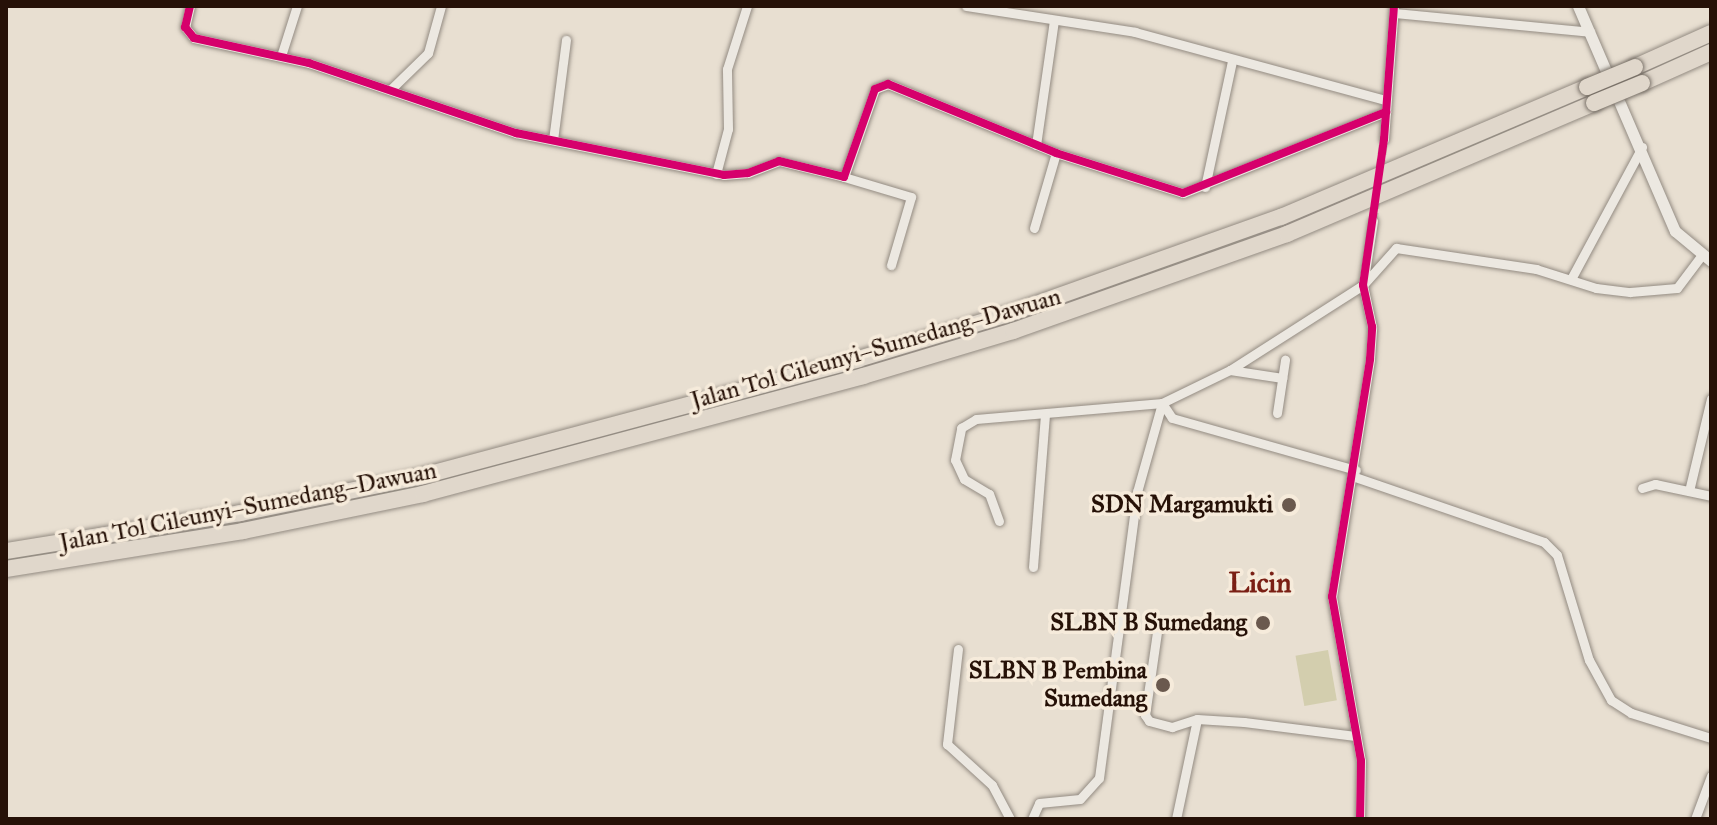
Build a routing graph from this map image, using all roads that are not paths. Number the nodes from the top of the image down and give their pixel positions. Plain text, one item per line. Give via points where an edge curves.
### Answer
1 (190, 6) edge
2 (297, 6) edge
3 (441, 6) edge
4 (747, 6) edge
5 (966, 6) edge
6 (1578, 6) edge
7 (1014, 9) edge
8 (1394, 10) edge
9 (1054, 20) junction
10 (1590, 32) junction
11 (1711, 33) edge
12 (566, 40) dead end
13 (1711, 52) edge
14 (281, 56) junction
15 (1232, 61) junction
16 (390, 90) junction
17 (1385, 100) junction
18 (1386, 112) junction
19 (1384, 139) tunnel mouth
20 (553, 140) junction
21 (1036, 145) junction
22 (1642, 147) junction
23 (1056, 153) junction
24 (716, 174) junction
25 (844, 177) junction
26 (1205, 187) junction
27 (1373, 221) tunnel mouth
28 (1034, 228) dead end
29 (1706, 258) edge
30 (891, 265) dead end
31 (1571, 279) junction
32 (1363, 285) junction
33 (1285, 360) dead end
34 (1230, 370) junction
35 (1282, 378) junction
36 (1711, 399) edge
37 (1162, 403) junction
38 (1277, 413) dead end
39 (1045, 415) junction
40 (1356, 474) junction
41 (1642, 488) dead end
42 (1689, 491) junction
43 (1711, 496) edge
44 (999, 521) dead end
45 (6, 551) edge
46 (1033, 567) dead end
47 (6, 569) edge
48 (1158, 625) dead end
49 (958, 649) dead end
50 (1197, 719) junction
51 (1355, 736) junction
52 (1711, 738) edge
53 (1711, 776) edge
54 (1010, 819) edge
55 (1032, 819) edge
56 (1176, 819) edge
57 (1360, 819) edge
58 (1695, 819) edge

1 - 14 street via 185,27 190,36
2 - 14 street
3 - 16 street via 428,53
4 - 24 street via 727,69 728,129
5 - 7 street
6 - 10 street
7 - 9 street
8 - 10 street
8 - 17 street
9 - 15 street via 1147,35
9 - 21 street
10 - 22 street
11 - 45 highway, Jalan Tol Cileunyi–Sumedang–Dawuan, bridge via 1266,223 1008,314 419,477
12 - 20 street
13 - 47 highway, Jalan Tol Cileunyi–Sumedang–Dawuan, bridge via 1273,239 1013,331 423,494 243,531
14 - 16 street
15 - 17 street
15 - 26 street
16 - 20 street via 474,122
17 - 18 street
18 - 19 street
18 - 26 street
20 - 24 street
21 - 23 street
21 - 25 street via 888,84 875,89
22 - 29 street via 1675,231
22 - 31 street
23 - 26 street via 1167,191
23 - 28 street
24 - 25 street via 748,173 779,161
25 - 30 street via 911,197
27 - 32 street
29 - 31 street via 1682,283 1665,291 1596,288
31 - 32 street via 1396,248
32 - 34 street
32 - 40 street via 1372,330
33 - 35 street
34 - 35 street
34 - 37 street
35 - 38 street
36 - 42 street
37 - 39 street
37 - 40 street via 1172,418
37 - 55 street via 1137,492 1099,778 1080,799 1039,803
39 - 44 street via 976,419 958,435 957,467 968,482 989,494
39 - 46 street
40 - 51 street via 1332,597
40 - 52 street via 1544,542 1557,555 1589,660 1611,700 1631,713
41 - 42 street via 1652,484
42 - 43 street
48 - 50 street via 1146,718 1172,727
49 - 54 street via 947,744 992,785
50 - 51 street
50 - 56 street
51 - 57 street via 1361,761
53 - 58 street

